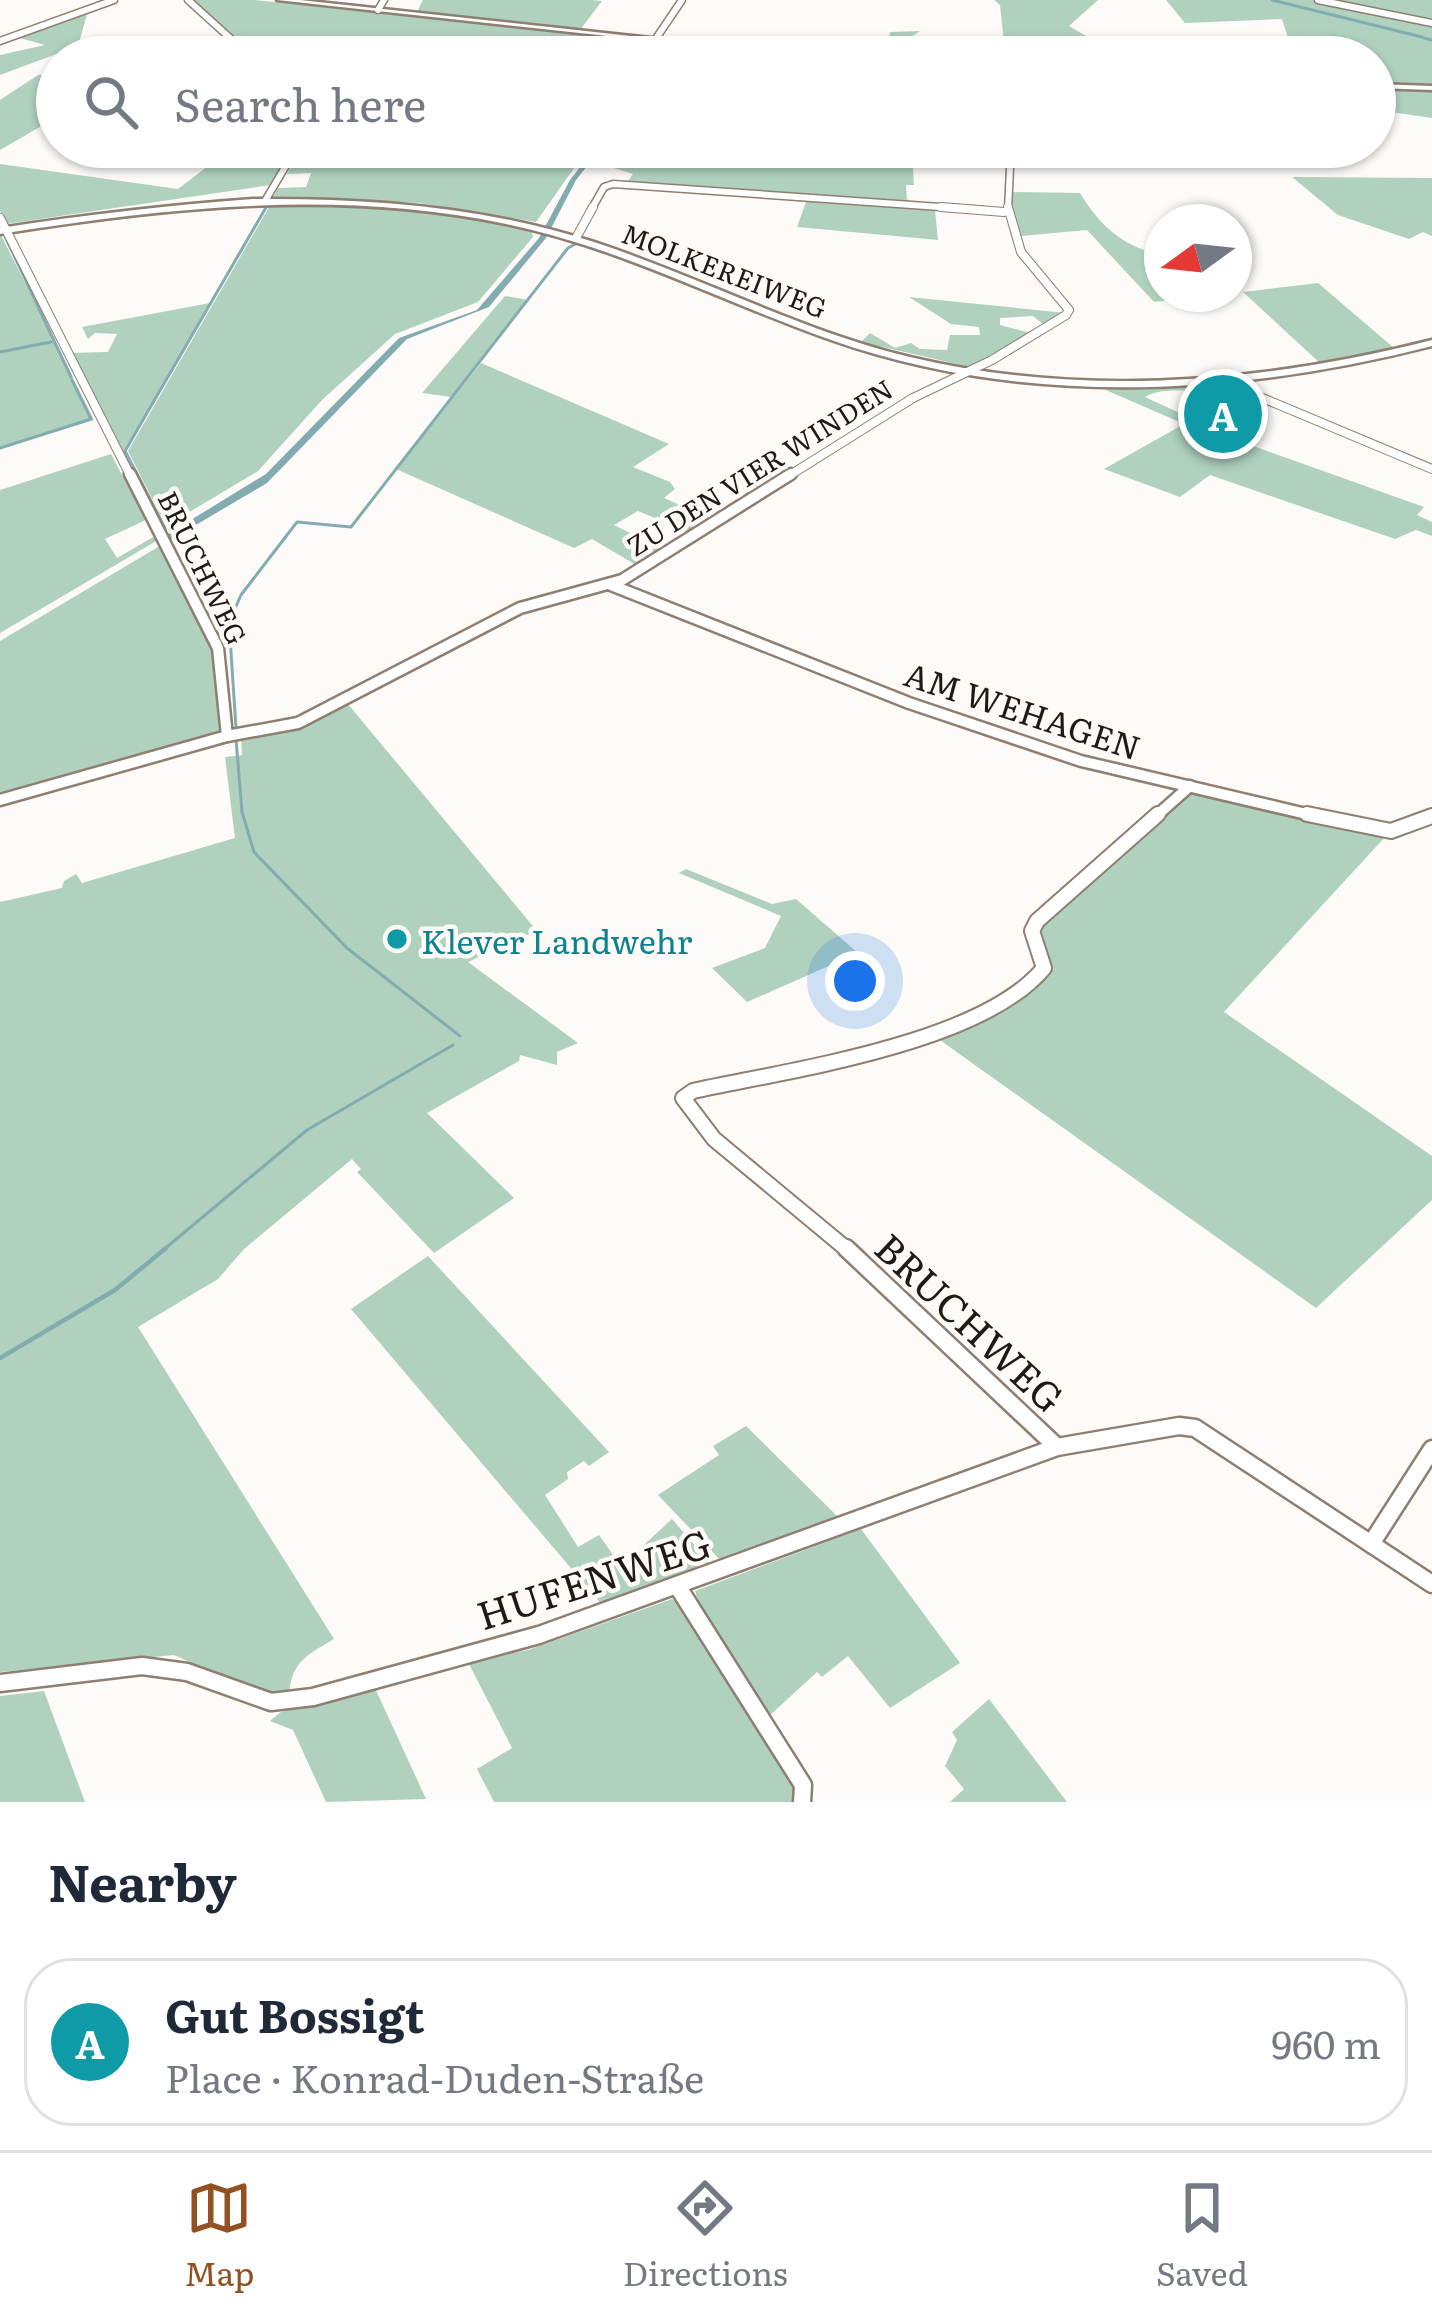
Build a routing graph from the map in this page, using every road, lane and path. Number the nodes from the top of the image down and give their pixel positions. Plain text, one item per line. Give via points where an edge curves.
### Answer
1 (114, 0) edge
2 (188, 0) edge
3 (280, 0) edge
4 (384, 0) edge
5 (682, 0) edge
6 (1318, 0) edge
7 (378, 10) junction
8 (1432, 22) edge
9 (228, 36) edge
10 (619, 36) edge
11 (659, 36) edge
12 (0, 40) edge
13 (1396, 87) edge
14 (1432, 88) edge
15 (285, 168) edge
16 (1009, 168) edge
17 (265, 201) junction
18 (1004, 212) junction
19 (0, 218) edge
20 (3, 230) edge
21 (575, 238) junction
22 (1432, 343) edge
23 (970, 371) junction
24 (1216, 379) junction
25 (1432, 470) edge
26 (610, 585) junction
27 (227, 736) junction
28 (1190, 786) junction
29 (0, 800) edge
30 (1432, 816) edge
31 (1057, 1448) junction
32 (1432, 1449) edge
33 (1371, 1544) junction
34 (1432, 1584) edge
35 (678, 1587) junction
36 (0, 1683) edge
37 (802, 1802) edge

1 - 12 street
2 - 9 street
3 - 7 main road
4 - 7 street
5 - 11 street
6 - 8 street
7 - 10 main road
13 - 14 main road
15 - 17 street
16 - 18 street
17 - 20 main road, MOLKEREIWEG
17 - 21 main road, MOLKEREIWEG via 418,207
18 - 21 street via 614,184 604,187
18 - 23 street, ZU DEN VIER WINDEN via 1010,239 1069,312
19 - 20 street, BRUCHWEG
20 - 27 street, BRUCHWEG via 218,648
21 - 23 main road, MOLKEREIWEG via 865,348
22 - 24 main road, MOLKEREIWEG via 1343,364
23 - 24 main road, MOLKEREIWEG via 1103,382
23 - 26 street, ZU DEN VIER WINDEN
24 - 25 street
26 - 27 street, ZU DEN VIER WINDEN via 537,600 314,716
26 - 28 street, AM WEHAGEN via 973,725
27 - 29 street
28 - 30 street, AM WEHAGEN via 1384,831
28 - 31 street, BRUCHWEG via 1037,921 1032,931 1044,968 1030,985 928,1039 686,1094 714,1139 827,1230
31 - 33 street, BRUCHWEG via 1195,1427
31 - 35 street, HUFENWEG
32 - 33 street
33 - 34 street, BRUCHWEG
35 - 36 street, HUFENWEG via 539,1635 292,1702 142,1666
35 - 37 street via 803,1785

